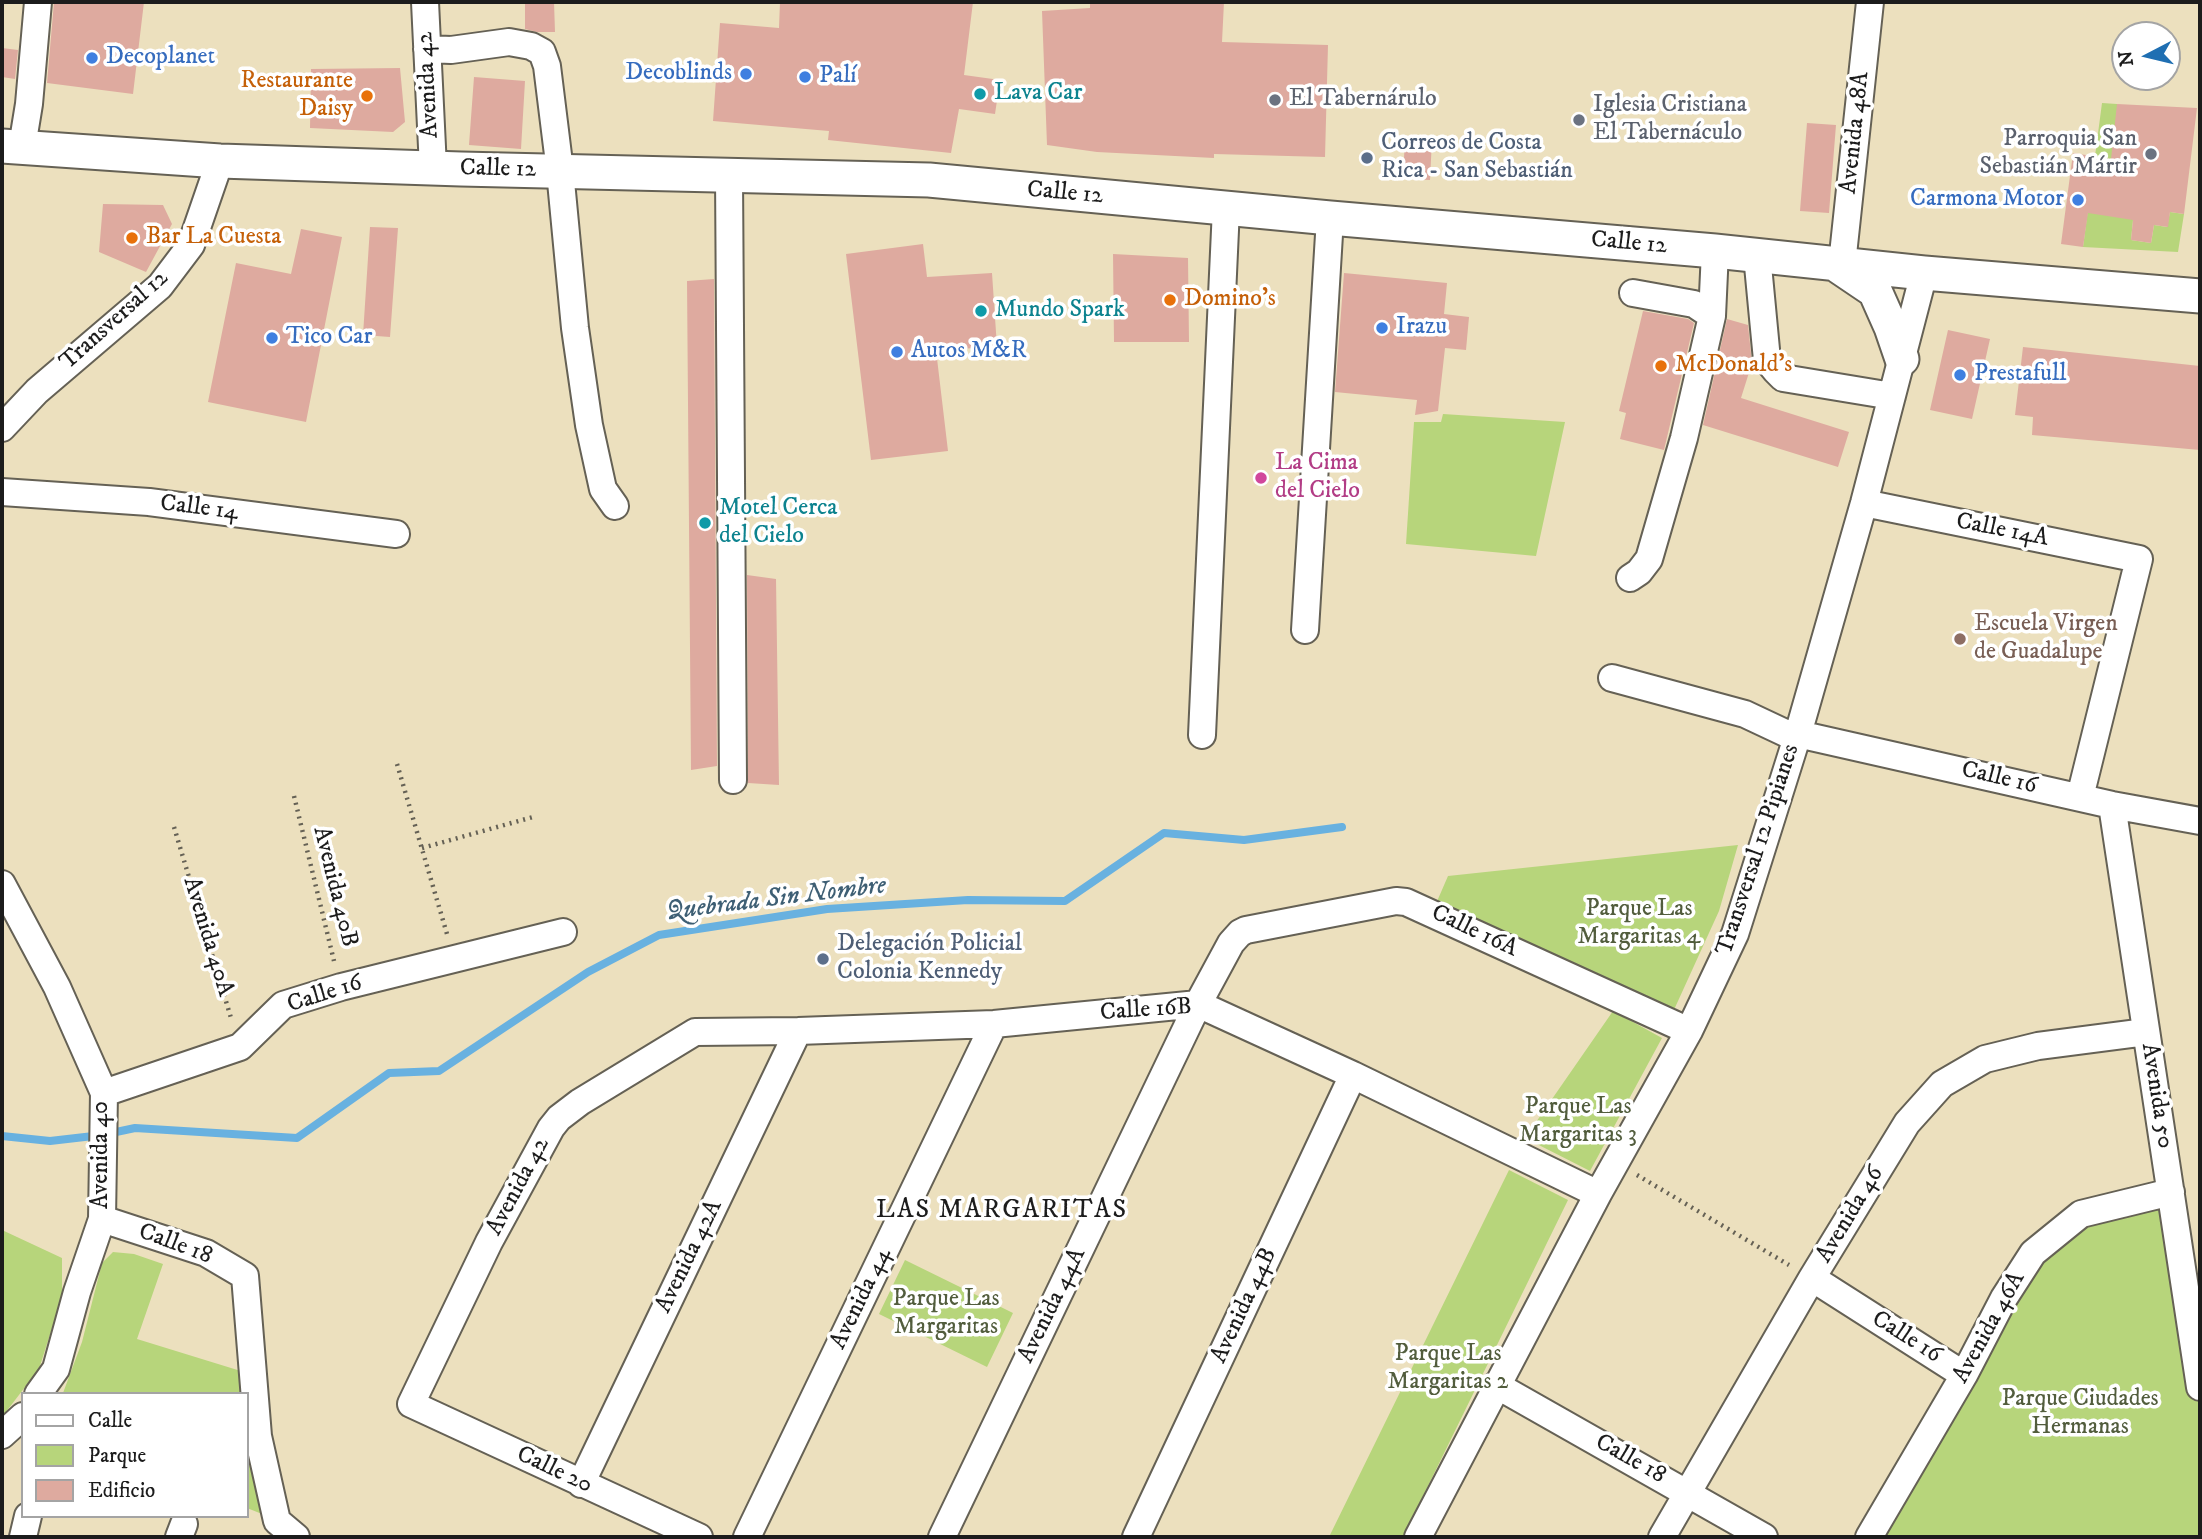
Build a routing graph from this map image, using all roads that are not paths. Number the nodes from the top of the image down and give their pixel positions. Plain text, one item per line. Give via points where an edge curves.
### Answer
1 (38, 2) edge
2 (425, 2) edge
3 (1870, 2) edge
4 (427, 49) junction
5 (12, 146) edge
6 (220, 161) junction
7 (433, 168) junction
8 (560, 171) junction
9 (729, 175) junction
10 (1226, 208) junction
11 (1330, 218) junction
12 (1715, 251) junction
13 (1757, 255) junction
14 (1837, 263) junction
15 (1924, 273) junction
16 (2200, 276) edge
17 (2124, 290) junction
18 (1633, 293) dead end
19 (2200, 296) edge
20 (1712, 316) junction
21 (1902, 359) junction
22 (1892, 396) junction
23 (2, 428) edge
24 (2, 492) edge
25 (1864, 503) junction
26 (615, 506) dead end
27 (396, 534) dead end
28 (1630, 578) dead end
29 (1305, 630) dead end
30 (1612, 678) dead end
31 (1202, 735) dead end
32 (1797, 736) junction
33 (733, 780) dead end
34 (2080, 797) junction
35 (2112, 805) junction
36 (2200, 821) edge
37 (2, 884) edge
38 (1246, 930) joint
39 (563, 932) dead end
40 (1198, 1004) junction
41 (994, 1024) junction
42 (798, 1031) junction
43 (1689, 1031) junction
44 (695, 1032) joint
45 (2147, 1032) junction
46 (1353, 1075) junction
47 (104, 1093) junction
48 (2171, 1192) junction
49 (1598, 1194) junction
50 (102, 1219) junction
51 (1812, 1278) junction
52 (1964, 1375) junction
53 (1496, 1385) junction
54 (2200, 1387) edge
55 (39, 1392) edge
56 (411, 1404) joint
57 (21, 1418) edge
58 (2, 1435) edge
59 (581, 1484) junction
60 (1687, 1492) junction
61 (28, 1518) edge
62 (23, 1537) edge
63 (296, 1537) edge
64 (699, 1537) edge
65 (747, 1537) edge
66 (942, 1537) edge
67 (1136, 1537) edge
68 (1418, 1537) edge
69 (1662, 1537) edge
70 (1764, 1537) edge
71 (1869, 1537) edge

1 - 5 street via 29,104
2 - 4 street, Avenida 42
3 - 14 street, Avenida 48A
4 - 7 street, Avenida 42
4 - 8 street via 509,42 542,52
5 - 6 main road, Calle 12
6 - 7 main road, Calle 12
6 - 23 street, Transversal 12 via 191,245 160,285 37,391
7 - 8 main road, Calle 12
8 - 9 main road, Calle 12
8 - 26 street via 589,425 603,489
9 - 10 main road, Calle 12 via 929,180
9 - 33 street
10 - 11 main road, Calle 12
10 - 31 street
11 - 12 main road, Calle 12
11 - 29 street
12 - 13 main road, Calle 12
12 - 20 street
13 - 14 main road, Calle 12
13 - 22 street via 1767,360 1776,371 1783,378
14 - 15 main road, Calle 12
14 - 21 main road via 1875,291
15 - 17 main road, Calle 12
15 - 21 street, Transversal 12 Pipianes
16 - 17 main road, Calle 12
17 - 19 main road, Calle 12
18 - 20 street via 1693,304
20 - 28 street via 1684,438 1649,559
21 - 22 street, Transversal 12 Pipianes
22 - 25 street, Transversal 12 Pipianes
24 - 27 street, Calle 14 via 149,502
25 - 32 street, Transversal 12 Pipianes
25 - 34 street, Calle 14A via 2139,559
30 - 32 street, Calle 16 via 1745,714
32 - 34 street, Calle 16
32 - 43 street, Transversal 12 Pipianes via 1735,934
34 - 35 street, Calle 16
35 - 36 street, Calle 16
35 - 45 street, Avenida 50
37 - 47 street, Avenida 40 via 57,987
38 - 40 street, Avenida 44A via 1231,943
38 - 43 street, Calle 16A via 1406,902
39 - 47 street, Calle 16 via 284,1005 240,1046
40 - 41 street, Calle 16B
40 - 46 street, Calle 16B
40 - 66 street, Avenida 44A
41 - 42 street, Calle 16B
41 - 65 street, Avenida 44
42 - 44 street, Calle 16B
42 - 59 street, Avenida 42A
43 - 49 street, Transversal 12 Pipianes
44 - 56 street, Avenida 42 via 580,1102 551,1128 489,1242
45 - 48 street, Avenida 50
45 - 51 street, Avenida 46 via 2038,1046 1985,1059 1942,1084 1907,1122
46 - 49 street, Calle 16B
46 - 67 street, Avenida 44B
47 - 50 street, Avenida 40
48 - 52 street, Avenida 46A via 2081,1214 2033,1254
48 - 54 street, Avenida 50
49 - 53 street, Transversal 12 Pipianes
50 - 55 street, Avenida 40 via 55,1369
50 - 63 street, Calle 18 via 206,1253 244,1276 258,1436 277,1521
51 - 52 street, Calle 16
51 - 60 street, Avenida 46
52 - 71 street, Avenida 46A
53 - 60 street, Calle 18
53 - 68 street, Transversal 12 Pipianes
56 - 59 street, Calle 20
57 - 58 street
59 - 64 street, Calle 20
60 - 69 street, Avenida 46
60 - 70 street, Calle 18
61 - 62 street

